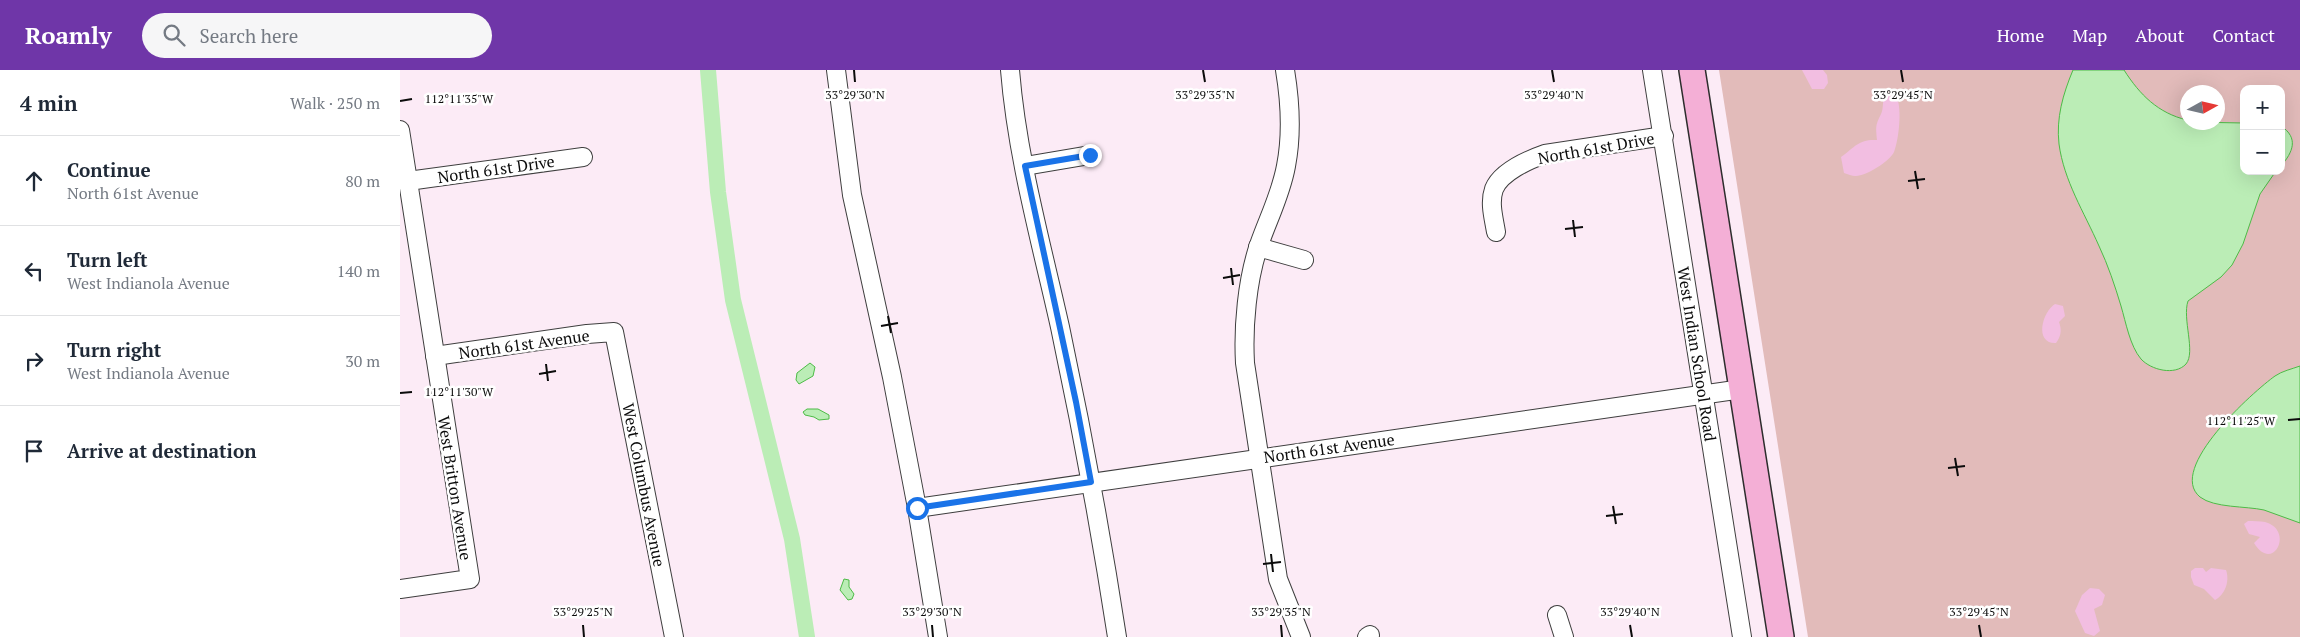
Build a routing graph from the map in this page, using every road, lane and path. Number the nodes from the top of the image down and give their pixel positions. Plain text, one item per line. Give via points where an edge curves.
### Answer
1 (836, 70) edge
2 (1010, 70) edge
3 (1284, 70) edge
4 (1652, 70) edge
5 (1692, 70) edge
6 (400, 130) edge
7 (1664, 136) junction
8 (1090, 155) dead end
9 (583, 157) dead end
10 (1025, 166) junction
11 (408, 182) junction
12 (1496, 232) dead end
13 (1258, 247) junction
14 (1304, 260) dead end
15 (614, 332) joint
16 (435, 356) junction
17 (1742, 389) junction
18 (1703, 394) junction
19 (1259, 457) junction
20 (1091, 482) junction
21 (917, 508) junction
22 (400, 590) edge
23 (1557, 615) dead end
24 (674, 637) edge
25 (938, 637) edge
26 (1117, 637) edge
27 (1301, 637) edge
28 (1564, 637) edge
29 (1742, 637) edge
30 (1781, 637) edge

1 - 21 street via 852,195
2 - 10 street
3 - 13 street via 1289,110 1287,164 1281,190
4 - 7 street, West Indian School Road
5 - 17 main road
6 - 11 street, West Britton Avenue
7 - 12 street, North 61st Drive via 1545,154 1527,160 1494,189 1492,209
7 - 18 street, West Indian School Road
8 - 10 street
9 - 11 street, North 61st Drive
10 - 20 street
11 - 16 street, West Britton Avenue
13 - 14 street
13 - 19 street via 1243,339
15 - 16 street, North 61st Avenue
15 - 24 street, West Columbus Avenue
16 - 22 street, West Britton Avenue via 470,580
17 - 18 street, North 61st Avenue
17 - 30 main road
18 - 19 street, North 61st Avenue
18 - 29 street, West Indian School Road
19 - 20 street, North 61st Avenue
19 - 27 street via 1278,579
20 - 21 street, North 61st Avenue
20 - 26 street
21 - 25 street
23 - 28 street

